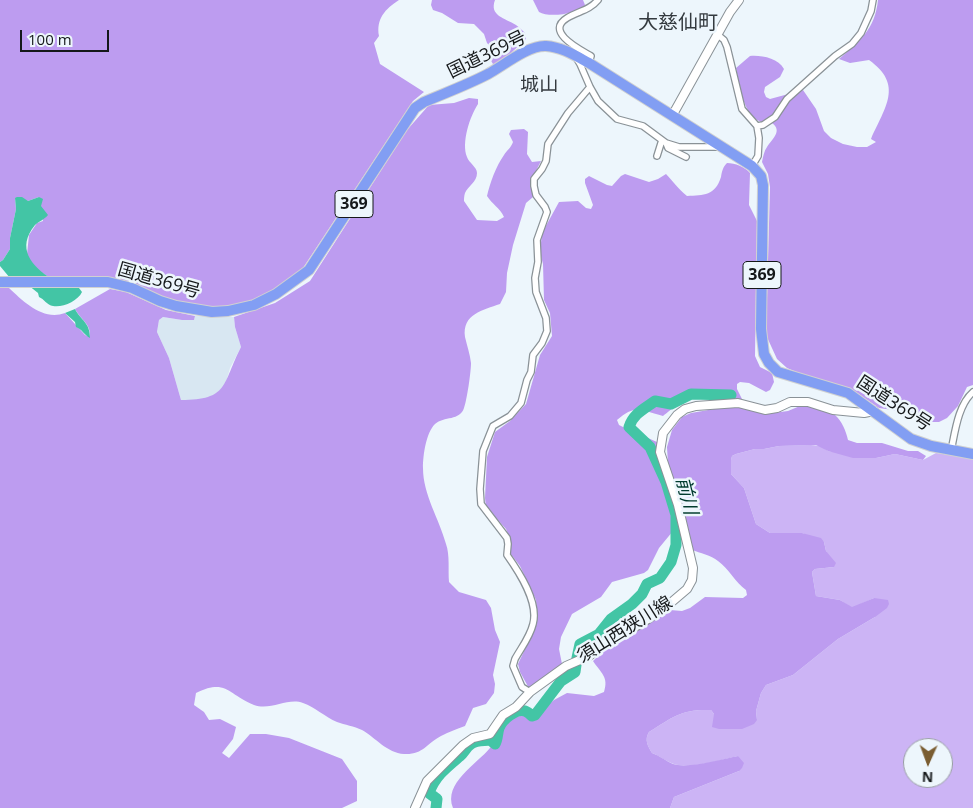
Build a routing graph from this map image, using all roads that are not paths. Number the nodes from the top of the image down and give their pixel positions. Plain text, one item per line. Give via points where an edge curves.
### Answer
1 (598, 0) edge
2 (739, 0) edge
3 (873, 0) edge
4 (718, 35) junction
5 (572, 54) junction
6 (589, 63) junction
7 (590, 87) junction
8 (672, 116) junction
9 (757, 126) junction
10 (664, 142) junction
11 (724, 147) junction
12 (657, 156) dead end
13 (686, 156) dead end
14 (752, 166) junction
15 (0, 282) edge
16 (973, 392) edge
17 (874, 411) junction
18 (951, 451) junction
19 (973, 454) edge
20 (530, 692) junction
21 (415, 808) edge

1 - 6 street via 584,12 568,17 561,24 560,31 566,40 591,56
2 - 4 main road
3 - 9 street via 861,33 852,44 788,99 775,118
4 - 8 main road
4 - 9 street via 727,47 742,109
5 - 6 highway, 国道369号 / 369
5 - 7 street
5 - 15 highway, 国道369号 / 369 via 544,46 528,50 487,75 415,108 310,270 254,305 228,311 204,311 176,306 114,283
6 - 8 highway, 国道369号 / 369
7 - 10 street via 598,102 617,119 643,126
7 - 20 street via 548,144 546,161 534,179 536,195 547,212 537,240 535,278 547,331 533,356 521,403 510,416 493,426 482,459 481,504 507,538 507,555 524,581 534,613 533,624 513,666 522,687
8 - 11 highway, 国道369号 / 369
9 - 14 street via 760,138 758,156
10 - 11 street via 679,147
10 - 12 street
10 - 13 street via 668,148
11 - 14 highway, 国道369号 / 369
14 - 17 highway, 国道369号 / 369 via 764,185 761,329 764,354 778,372 848,392
16 - 18 street via 964,403
17 - 18 highway, 国道369号 / 369 via 911,439
17 - 20 main road, 須山西狭川線 via 833,410 808,402 790,402 765,410 738,403 696,406 677,415 663,433 660,452 678,506 693,568 692,580 687,589 667,606 589,656 566,666
18 - 19 highway, 国道369号 / 369
20 - 21 main road, 須山西狭川線 via 503,715 490,734 463,744 428,781

